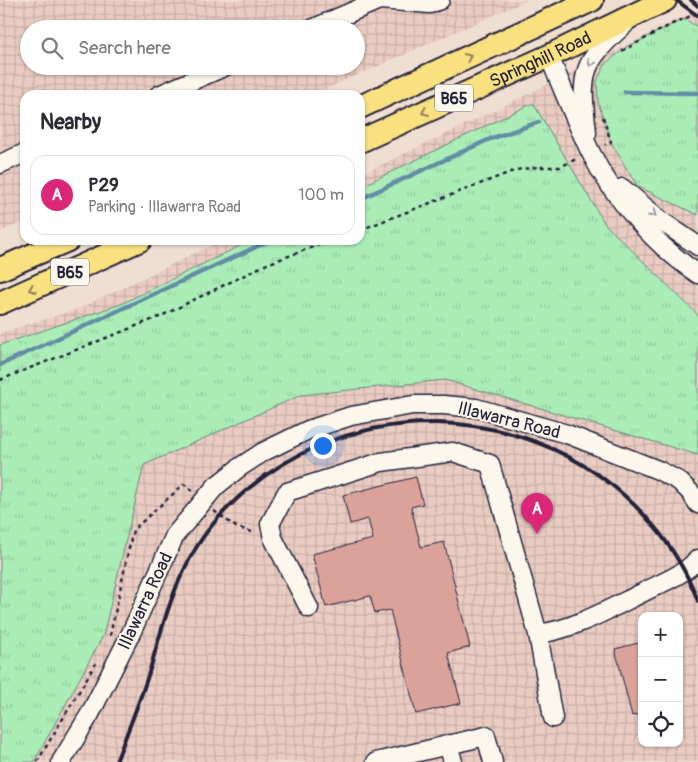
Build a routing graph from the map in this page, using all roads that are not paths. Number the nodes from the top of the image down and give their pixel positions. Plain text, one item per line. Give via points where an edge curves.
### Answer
1 (592, 0) edge
2 (665, 0) edge
3 (432, 1) edge
4 (635, 15) junction
5 (333, 20) edge
6 (539, 26) junction
7 (549, 56) junction
8 (205, 75) edge
9 (171, 90) edge
10 (365, 105) edge
11 (365, 139) edge
12 (589, 149) junction
13 (20, 155) edge
14 (0, 164) edge
15 (602, 172) junction
16 (56, 245) edge
17 (129, 245) edge
18 (698, 246) edge
19 (0, 269) edge
20 (698, 274) edge
21 (0, 303) edge
22 (698, 504) edge
23 (698, 559) edge
24 (309, 608) dead end
25 (538, 634) junction
26 (554, 718) dead end
27 (448, 744) junction
28 (416, 757) edge
29 (61, 762) edge
30 (380, 762) edge
31 (453, 762) edge
32 (492, 762) edge

1 - 6 main road, Springhill Road / B65
2 - 4 main road, Springhill Road / B65
3 - 5 street via 379,0
4 - 7 main road, Springhill Road / B65
4 -> 12 street via 590,63 585,88
6 - 7 main road
10 -> 6 main road, Springhill Road / B65
7 -> 11 main road, Springhill Road / B65
7 - 12 street
8 - 9 street
12 - 15 street
13 - 14 street
15 -> 18 street via 664,223
15 - 20 street via 640,222 673,255
16 - 19 main road, B65
17 -> 21 main road, B65
22 - 29 street, Illawarra Road via 679,481 658,470 567,434 476,408 413,405 351,416 308,430 240,467 216,486 175,535 131,633 90,714
23 - 25 street via 685,571 591,618
24 - 25 street via 273,538 270,524 287,492 381,462 452,452 490,464
25 - 26 street
27 - 28 street
27 - 31 street
27 - 32 street via 486,736
28 - 30 street

